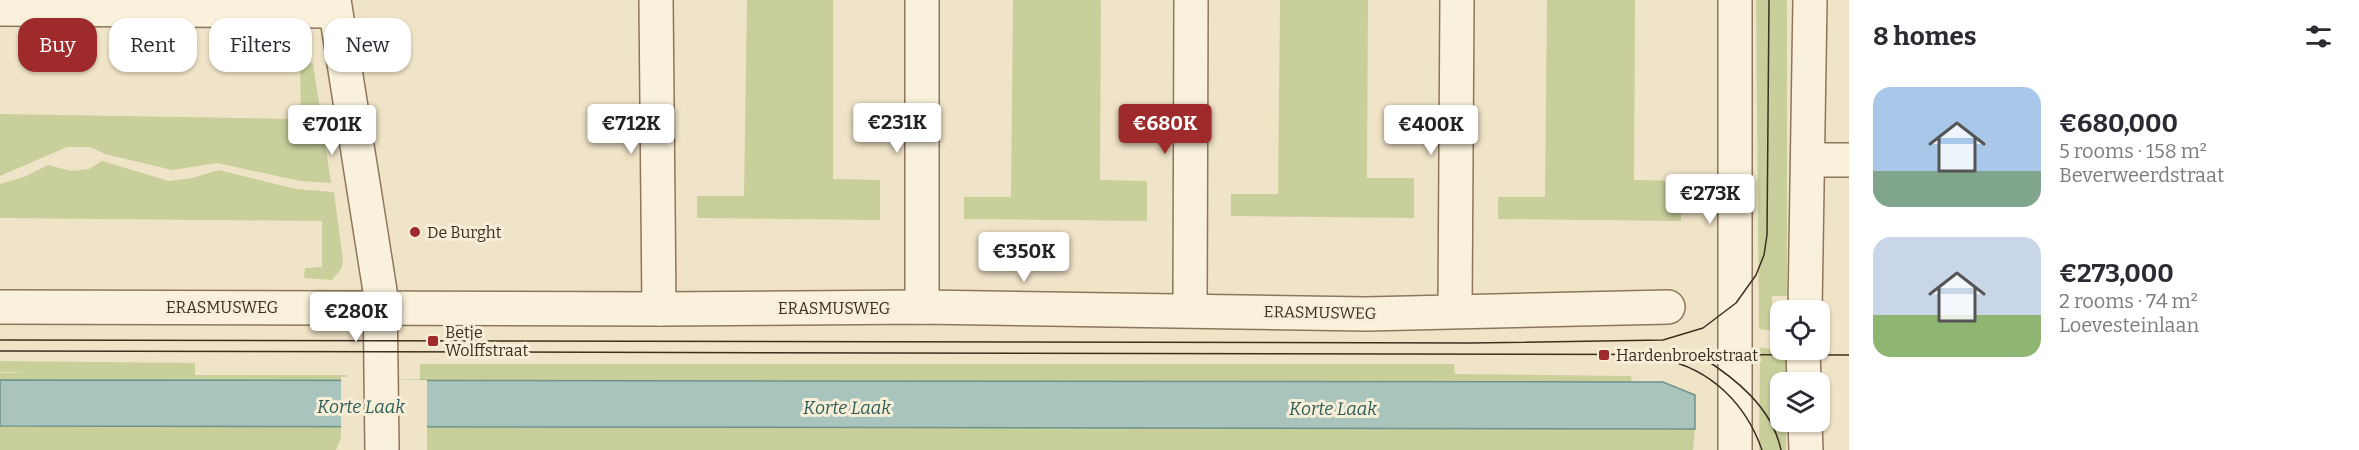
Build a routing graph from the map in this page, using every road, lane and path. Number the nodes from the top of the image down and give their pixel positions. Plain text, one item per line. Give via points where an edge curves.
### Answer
1 (657, 0) edge
2 (922, 0) edge
3 (1191, 0) edge
4 (1457, 0) edge
5 (1735, 0) edge
6 (1810, 0) edge
7 (335, 5) edge
8 (0, 9) edge
9 (1809, 160) junction
10 (1849, 160) edge
11 (1804, 300) edge
12 (0, 307) edge
13 (381, 307) junction
14 (922, 307) junction
15 (1668, 307) dead end
16 (658, 309) junction
17 (1190, 310) junction
18 (1455, 311) junction
19 (1805, 432) edge
20 (382, 445) edge
21 (1735, 450) edge
22 (1806, 450) edge

1 - 16 street
2 - 14 street
3 - 17 street
4 - 18 street
5 - 21 street
6 - 9 street
7 - 8 street
7 - 13 street
9 - 10 street
9 - 11 street
12 - 13 street, ERASMUSWEG
13 - 16 street, ERASMUSWEG
13 - 20 street
14 - 16 street, ERASMUSWEG
14 - 17 street, ERASMUSWEG
15 - 18 street, ERASMUSWEG
17 - 18 street, ERASMUSWEG via 1366,314
19 - 22 street

